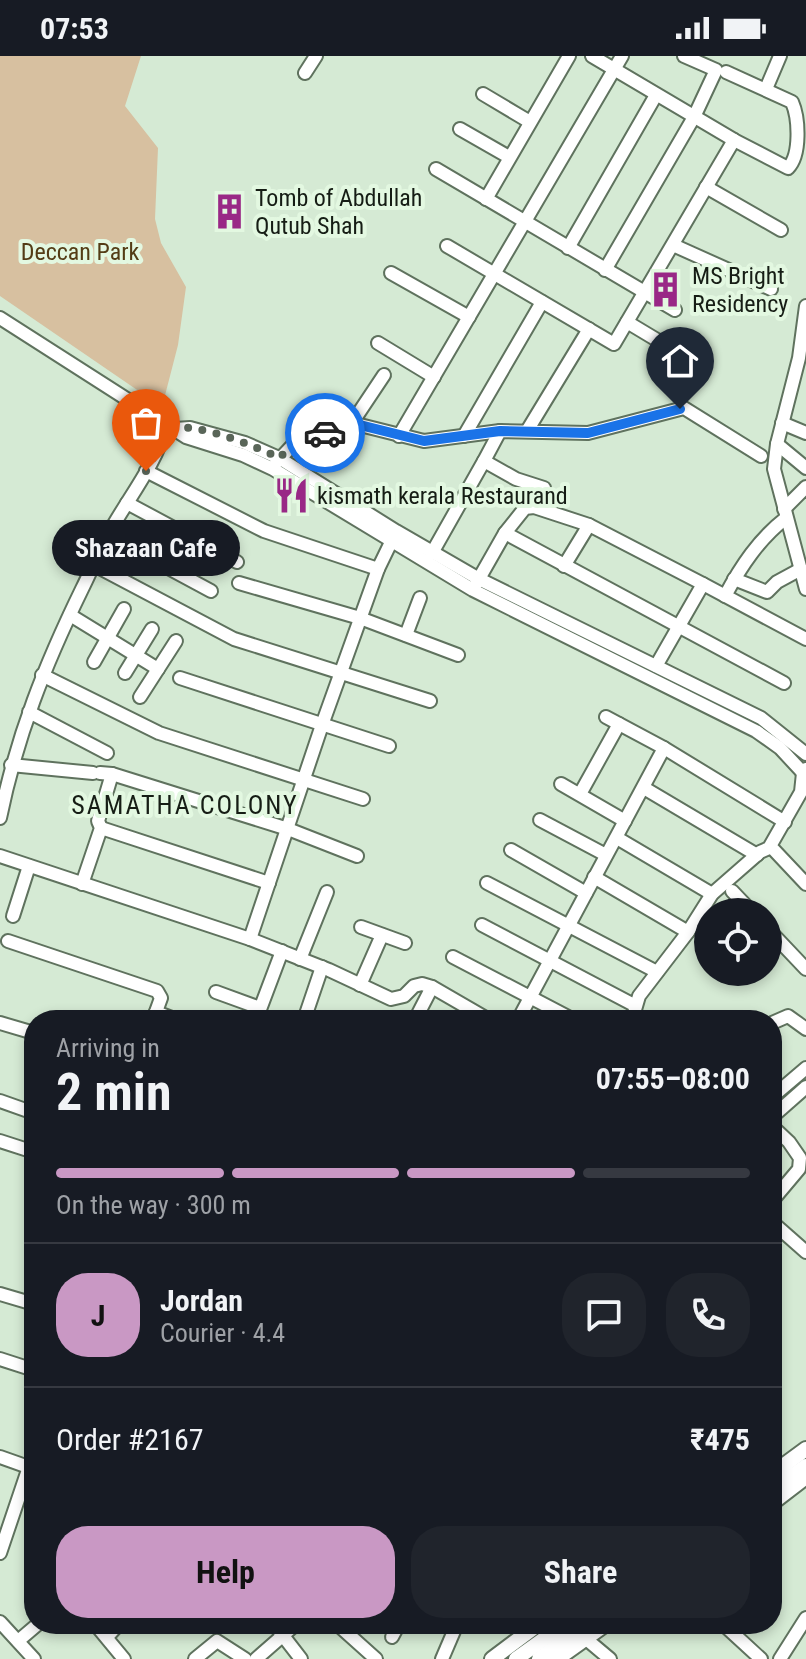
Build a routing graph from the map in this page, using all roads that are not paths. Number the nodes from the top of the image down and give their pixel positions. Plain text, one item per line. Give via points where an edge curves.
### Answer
1 (316, 56) edge
2 (569, 56) edge
3 (592, 56) edge
4 (622, 56) edge
5 (684, 56) edge
6 (780, 56) edge
7 (614, 70) junction
8 (726, 72) dead end
9 (305, 73) dead end
10 (766, 89) junction
11 (483, 94) dead end
12 (656, 95) junction
13 (694, 117) junction
14 (801, 120) edge
15 (530, 122) junction
16 (460, 129) dead end
17 (734, 140) junction
18 (509, 157) junction
19 (436, 169) dead end
20 (706, 187) junction
21 (486, 199) junction
22 (525, 222) junction
23 (781, 230) dead end
24 (673, 245) junction
25 (447, 246) dead end
26 (568, 248) junction
27 (605, 270) junction
28 (391, 273) dead end
29 (495, 274) junction
30 (771, 289) dead end
31 (645, 293) junction
32 (542, 302) junction
33 (806, 306) edge
34 (675, 310) dead end
35 (469, 317) junction
36 (0, 318) edge
37 (627, 322) junction
38 (589, 329) junction
39 (378, 343) dead end
40 (662, 343) dead end
41 (802, 357) edge
42 (800, 374) edge
43 (384, 375) dead end
44 (434, 377) junction
45 (352, 423) junction
46 (782, 423) junction
47 (170, 428) junction
48 (500, 431) junction
49 (527, 431) junction
50 (806, 433) edge
51 (399, 436) junction
52 (464, 436) junction
53 (777, 444) junction
54 (761, 456) dead end
55 (484, 461) junction
56 (276, 464) junction
57 (806, 468) edge
58 (146, 471) junction
59 (806, 487) edge
60 (127, 503) junction
61 (534, 507) junction
62 (785, 514) junction
63 (589, 525) junction
64 (505, 533) junction
65 (107, 535) junction
66 (394, 536) junction
67 (432, 553) junction
68 (237, 562) dead end
69 (94, 565) junction
70 (564, 566) junction
71 (378, 569) junction
72 (801, 569) junction
73 (734, 579) junction
74 (239, 583) dead end
75 (703, 584) junction
76 (476, 585) junction
77 (806, 589) edge
78 (211, 591) dead end
79 (725, 596) junction
80 (420, 598) dead end
81 (124, 609) dead end
82 (70, 615) junction
83 (360, 618) junction
84 (679, 628) junction
85 (152, 629) dead end
86 (406, 635) junction
87 (109, 637) junction
88 (806, 639) edge
89 (176, 641) dead end
90 (136, 655) junction
91 (458, 655) dead end
92 (94, 662) dead end
93 (656, 666) junction
94 (158, 669) junction
95 (125, 673) dead end
96 (341, 673) junction
97 (42, 675) junction
98 (180, 678) dead end
99 (784, 683) dead end
100 (140, 697) dead end
101 (430, 701) dead end
102 (29, 712) junction
103 (606, 717) dead end
104 (619, 724) junction
105 (322, 725) junction
106 (389, 746) dead end
107 (664, 748) junction
108 (107, 753) dead end
109 (806, 754) edge
110 (11, 765) junction
111 (805, 772) edge
112 (102, 773) junction
113 (305, 780) junction
114 (561, 784) dead end
115 (644, 788) junction
116 (580, 794) junction
117 (363, 799) dead end
118 (0, 818) edge
119 (540, 820) dead end
120 (625, 821) junction
121 (785, 822) junction
122 (101, 828) junction
123 (288, 829) junction
124 (617, 838) junction
125 (511, 850) dead end
126 (774, 850) dead end
127 (606, 855) junction
128 (757, 855) junction
129 (0, 856) edge
130 (357, 856) dead end
131 (29, 866) junction
132 (594, 877) junction
133 (269, 883) junction
134 (487, 883) dead end
135 (82, 884) junction
136 (806, 884) edge
137 (732, 891) dead end
138 (327, 892) dead end
139 (586, 893) junction
140 (712, 894) junction
141 (739, 898) edge
142 (13, 916) dead end
143 (482, 925) dead end
144 (567, 926) junction
145 (361, 927) dead end
146 (688, 932) junction
147 (382, 935) junction
148 (250, 939) junction
149 (8, 941) dead end
150 (782, 942) edge
151 (405, 943) dead end
152 (282, 951) junction
153 (453, 957) dead end
154 (300, 959) junction
155 (548, 962) junction
156 (804, 963) edge
157 (322, 967) junction
158 (657, 972) junction
159 (360, 985) junction
160 (432, 987) junction
161 (216, 992) dead end
162 (530, 997) junction
163 (634, 1005) junction
164 (156, 1010) edge
165 (250, 1010) edge
166 (260, 1010) edge
167 (310, 1010) edge
168 (420, 1010) edge
169 (462, 1010) edge
170 (523, 1010) edge
171 (555, 1010) edge
172 (633, 1010) edge
173 (782, 1019) edge
174 (0, 1023) edge
175 (806, 1029) edge
176 (24, 1030) edge
177 (806, 1068) edge
178 (806, 1087) edge
179 (782, 1088) edge
180 (0, 1101) edge
181 (782, 1108) edge
182 (24, 1109) edge
183 (782, 1135) edge
184 (0, 1141) edge
185 (24, 1149) edge
186 (803, 1165) edge
187 (782, 1189) edge
188 (782, 1231) edge
189 (806, 1252) edge
190 (0, 1294) edge
191 (24, 1301) edge
192 (0, 1359) edge
193 (24, 1367) edge
194 (806, 1440) edge
195 (806, 1449) edge
196 (782, 1456) edge
197 (0, 1457) edge
198 (24, 1466) edge
199 (806, 1466) edge
200 (782, 1467) edge
201 (806, 1478) edge
202 (782, 1483) edge
203 (24, 1487) edge
204 (782, 1496) edge
205 (0, 1553) edge
206 (806, 1618) edge
207 (0, 1622) edge
208 (26, 1634) edge
209 (104, 1634) edge
210 (110, 1634) edge
211 (348, 1634) edge
212 (394, 1634) edge
213 (453, 1634) edge
214 (526, 1634) edge
215 (551, 1634) edge
216 (581, 1634) edge
217 (583, 1634) edge
218 (589, 1634) edge
219 (734, 1634) edge
220 (283, 1636) joint
221 (107, 1637) junction
222 (392, 1637) dead end
223 (18, 1641) junction
224 (34, 1659) edge
225 (124, 1659) edge
226 (195, 1659) edge
227 (245, 1659) edge
228 (256, 1659) edge
229 (301, 1659) edge
230 (376, 1659) edge
231 (442, 1659) edge
232 (492, 1659) edge
233 (516, 1659) edge
234 (539, 1659) edge
235 (557, 1659) edge
236 (610, 1659) edge
237 (761, 1659) edge
238 (780, 1659) edge

1 - 9 street
2 - 15 street
3 - 7 street
4 - 7 street
5 - 13 street via 716,70
6 - 10 street
7 - 12 street
7 - 22 street
8 - 10 street
10 - 14 street via 792,102
11 - 15 street
12 - 13 street
12 - 26 street
13 - 17 street
13 - 27 street
14 - 17 street via 788,168
15 - 18 street
16 - 18 street
17 - 20 street
18 - 21 street
19 - 21 street
20 - 23 street
20 - 24 street
21 - 22 street
22 - 26 street
22 - 29 street
24 - 30 street
24 - 31 street
25 - 29 street
26 - 27 street
27 - 31 street
28 - 35 street
29 - 32 street
29 - 35 street
31 - 34 street
31 - 37 street
32 - 38 street
32 - 52 street
33 - 41 street
35 - 44 street
36 - 47 street
37 - 38 street via 614,344
37 - 40 street
38 - 49 street
39 - 44 street
41 - 42 street
42 - 46 street
43 - 45 street
44 - 51 street
45 - 51 street
45 - 56 street via 291,447
46 - 50 street
46 - 53 street
47 - 56 street via 245,443
47 - 58 street
48 - 49 street
48 - 52 street
48 - 55 street
49 - 54 street via 588,433 684,408
51 - 52 street via 424,441
53 - 57 street
53 - 62 street via 774,469
55 - 61 street via 544,488
55 - 67 street
56 - 66 street
58 - 60 street
58 - 71 street via 264,531
59 - 62 street
60 - 65 street
60 - 68 street
61 - 63 street
61 - 64 street via 525,508
62 - 72 street
62 - 73 street
63 - 70 street
63 - 75 street
64 - 70 street
64 - 76 street
65 - 69 street
65 - 78 street
66 - 67 street
66 - 71 street
66 - 76 street
67 - 76 street
69 - 82 street
69 - 96 street via 234,639
70 - 84 street
71 - 83 street
72 - 73 street via 767,592
72 - 77 street
73 - 79 street
74 - 83 street
75 - 79 street
75 - 84 street
76 - 93 street
76 - 111 street via 756,731
79 - 88 street
80 - 86 street
81 - 87 street
82 - 87 street
82 - 97 street
83 - 86 street
83 - 96 street
84 - 93 street
84 - 99 street
85 - 90 street
86 - 91 street
87 - 90 street
87 - 92 street
89 - 94 street
90 - 94 street
90 - 95 street
93 - 109 street via 761,718
94 - 100 street
96 - 101 street
96 - 105 street
97 - 102 street
97 - 113 street via 159,733
98 - 105 street
102 - 108 street
102 - 110 street
103 - 104 street
104 - 107 street
104 - 116 street
105 - 106 street
105 - 113 street
107 - 115 street
107 - 121 street
110 - 112 street
110 - 118 street
111 - 121 street
112 - 122 street
112 - 123 street
113 - 117 street
113 - 123 street
114 - 116 street
115 - 120 street
115 - 128 street
116 - 120 street
119 - 127 street
120 - 124 street
121 - 128 street via 769,848
122 - 133 street
122 - 135 street
123 - 130 street
123 - 133 street
124 - 127 street
124 - 140 street
125 - 139 street
126 - 136 street
127 - 132 street
128 - 140 street
129 - 131 street
131 - 135 street
131 - 142 street
132 - 139 street
132 - 146 street
133 - 148 street
134 - 144 street
135 - 148 street
137 - 141 street
138 - 154 street
139 - 144 street
140 - 146 street
143 - 155 street
144 - 155 street
144 - 158 street
145 - 147 street
146 - 158 street
147 - 151 street
147 - 159 street
148 - 152 street
149 - 164 street via 153,989 161,998
150 - 156 street
152 - 154 street
152 - 166 street
153 - 162 street
154 - 157 street
155 - 162 street
155 - 163 street
157 - 159 street
157 - 167 street
158 - 163 street
159 - 160 street via 397,999 414,986
160 - 168 street
160 - 169 street
161 - 165 street
162 - 170 street
162 - 171 street
163 - 172 street
173 - 175 street via 788,1016
174 - 176 street
177 - 179 street
178 - 181 street
180 - 182 street
183 - 186 street
184 - 185 street
186 - 187 street
188 - 189 street
190 - 191 street
192 - 193 street
194 - 196 main road
195 - 200 main road
197 - 198 street
199 - 202 main road
201 - 204 main road
203 - 205 street
206 - 238 street
207 - 223 street
208 - 223 street
209 - 221 street
210 - 221 street
211 - 230 street
212 - 222 street
213 - 231 street
214 - 232 main road
215 - 233 main road
216 - 234 main road
217 - 235 main road
218 - 236 street
219 - 237 street
220 - 228 street
220 - 229 street
221 - 225 street
223 - 224 street
226 - 227 street via 217,1641

